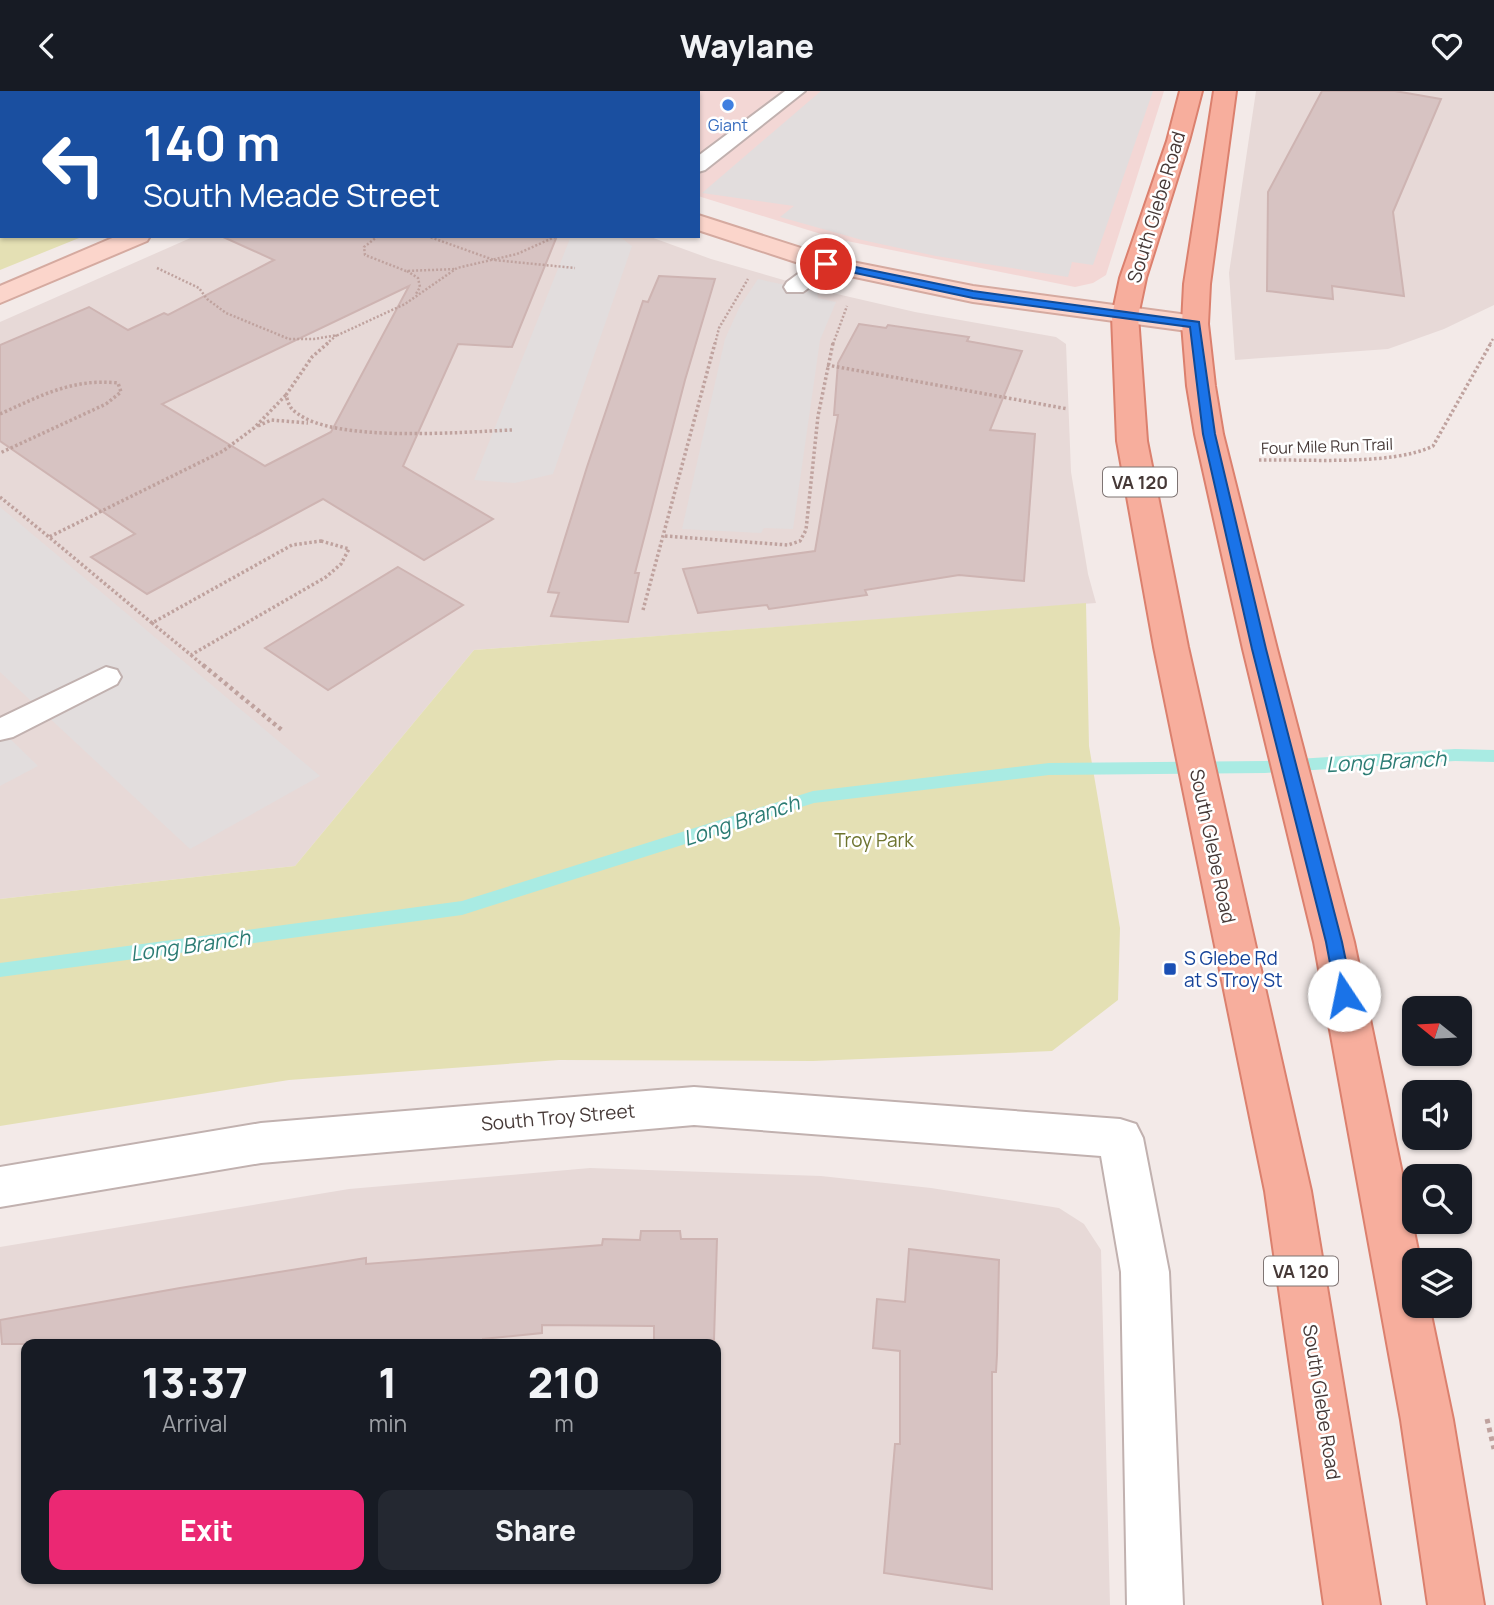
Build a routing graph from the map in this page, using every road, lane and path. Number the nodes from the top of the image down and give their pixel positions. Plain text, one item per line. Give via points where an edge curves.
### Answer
1 (796, 91) edge
2 (1191, 91) edge
3 (1225, 91) edge
4 (700, 164) edge
5 (700, 223) edge
6 (133, 238) edge
7 (375, 238) edge
8 (433, 238) edge
9 (553, 238) edge
10 (494, 260) junction
11 (826, 264) junction
12 (153, 265) dead end
13 (457, 268) junction
14 (575, 268) dead end
15 (406, 271) junction
16 (753, 272) dead end
17 (795, 287) dead end
18 (0, 295) edge
19 (414, 297) junction
20 (851, 297) dead end
21 (1125, 316) junction
22 (1195, 324) junction
23 (338, 335) junction
24 (1494, 337) edge
25 (827, 365) junction
26 (286, 395) junction
27 (1068, 409) dead end
28 (0, 414) edge
29 (321, 425) junction
30 (254, 428) junction
31 (512, 430) dead end
32 (0, 453) edge
33 (1250, 460) dead end
34 (0, 497) edge
35 (665, 536) junction
36 (49, 537) junction
37 (643, 610) dead end
38 (152, 623) junction
39 (191, 655) junction
40 (106, 677) dead end
41 (2, 730) dead end
42 (283, 731) dead end
43 (0, 1187) edge
44 (1155, 1605) edge
45 (1352, 1605) edge
46 (1456, 1605) edge

1 - 4 lane
2 - 21 main road, South Glebe Road / VA 120
3 - 22 main road, South Glebe Road via 1201,248
5 - 11 street
6 - 18 street
7 - 15 path via 364,247 365,255
8 - 10 path
9 - 10 path
10 - 13 path
10 - 14 path
11 - 17 lane
11 - 21 street via 973,294
12 - 23 path via 199,288 226,313 289,339
13 - 15 path
13 - 19 path
15 - 19 path via 418,278 420,287
16 - 35 path via 719,328
19 - 23 path
20 - 25 path via 835,331
21 - 22 street
21 - 45 main road, South Glebe Road / VA 120 via 1132,441 1171,647 1288,1191
22 - 46 main road, South Glebe Road via 1209,434 1334,942 1427,1420
23 - 26 path via 312,357
24 - 33 path, Four Mile Run Trail via 1433,446 1417,454 1388,458
25 - 27 path
25 - 35 path via 806,530 800,541 788,545
26 - 29 path via 288,406
26 - 30 path
28 - 32 path via 68,383 96,379 118,383 121,392 106,404
29 - 30 path via 271,420
29 - 31 path via 398,433
30 - 36 path via 181,474
34 - 36 path
35 - 37 path
36 - 38 path
38 - 39 path
38 - 39 path via 292,545 333,540 349,549 326,577
39 - 42 path
40 - 41 lane
43 - 44 street, South Troy Street via 261,1143 694,1106 1119,1138 1146,1272

